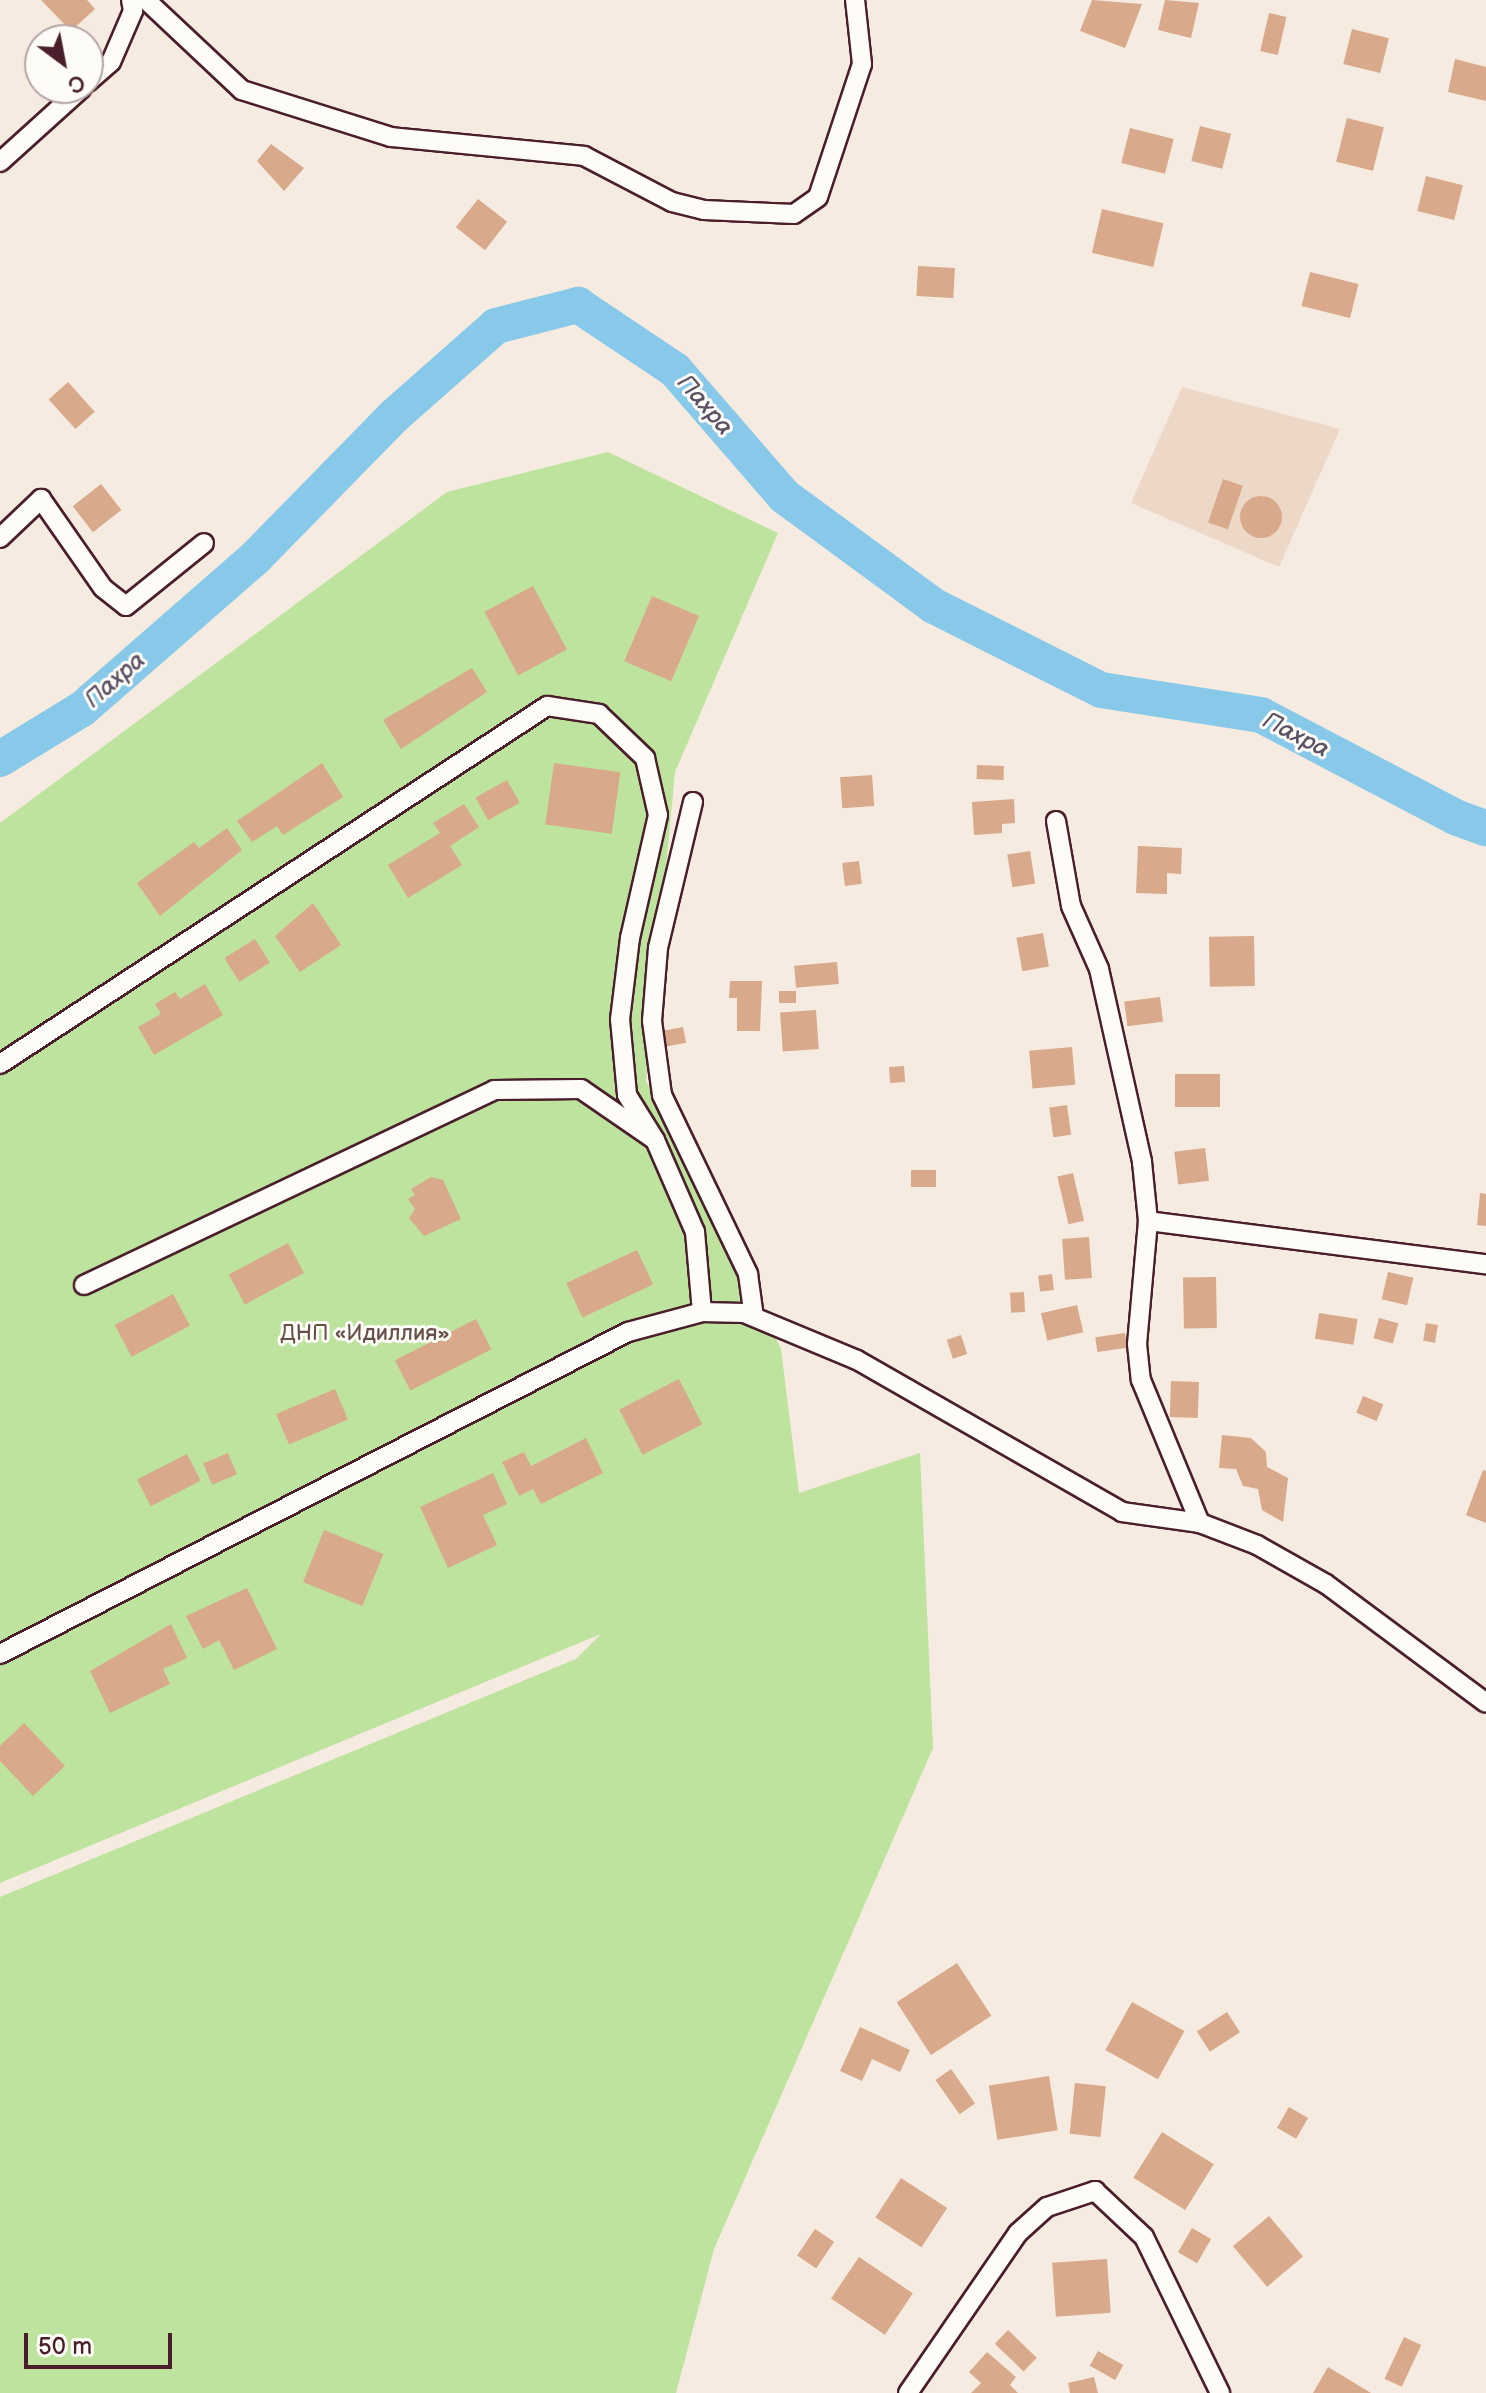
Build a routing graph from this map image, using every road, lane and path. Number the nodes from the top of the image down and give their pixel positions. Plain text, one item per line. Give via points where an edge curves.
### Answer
1 (131, 0) edge
2 (146, 0) edge
3 (855, 0) edge
4 (104, 68) edge
5 (64, 104) edge
6 (0, 162) edge
7 (0, 538) edge
8 (204, 543) dead end
9 (693, 802) dead end
10 (1056, 821) dead end
11 (0, 1064) edge
12 (655, 1140) junction
13 (1148, 1221) junction
14 (1486, 1264) edge
15 (84, 1285) dead end
16 (702, 1312) junction
17 (754, 1317) junction
18 (1200, 1523) junction
19 (0, 1654) edge
20 (1486, 1703) edge
21 (908, 2393) edge
22 (1220, 2393) edge

1 - 4 street via 133,11
2 - 3 street via 242,90 391,137 584,156 672,202 704,210 794,214 818,197 862,64
5 - 6 street
7 - 8 street via 41,499 103,588 126,606
9 - 17 street via 658,948 652,1021 662,1095 748,1274
10 - 13 street via 1071,906 1099,969 1128,1087
11 - 12 street via 547,706 599,714 645,758 658,815 630,938 620,1019 627,1095
12 - 15 street via 581,1089 494,1090
12 - 16 street via 695,1232
13 - 14 street
13 - 18 street via 1137,1344 1141,1380
16 - 17 street
16 - 19 street via 628,1332
17 - 18 street via 857,1360 1122,1512
18 - 20 street via 1257,1545 1326,1584
21 - 22 street via 1018,2233 1047,2207 1095,2191 1144,2237

